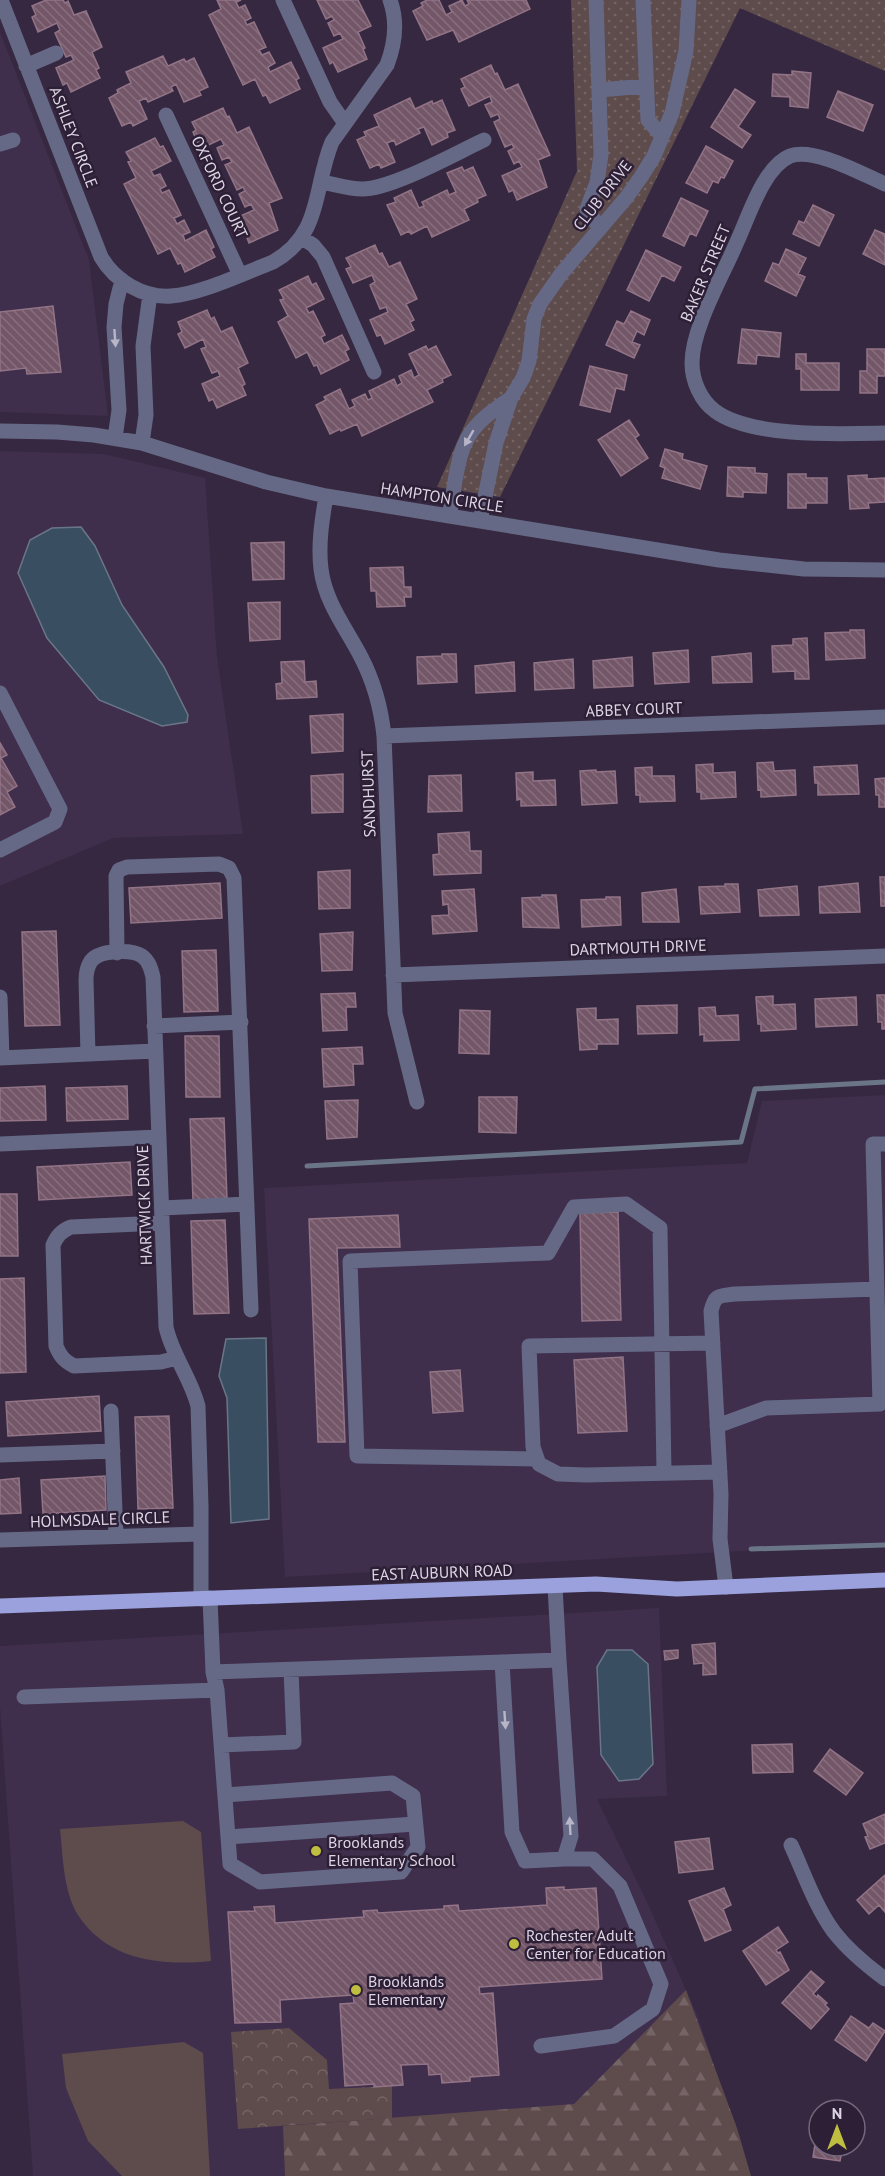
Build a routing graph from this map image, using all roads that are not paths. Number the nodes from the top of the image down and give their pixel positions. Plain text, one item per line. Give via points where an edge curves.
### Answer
1 (1, 0) edge
2 (284, 0) edge
3 (390, 0) edge
4 (596, 0) edge
5 (643, 0) edge
6 (689, 0) edge
7 (56, 53) dead end
8 (26, 66) junction
9 (646, 86) junction
10 (599, 90) junction
11 (166, 115) dead end
12 (344, 122) junction
13 (662, 136) junction
14 (484, 140) dead end
15 (321, 182) junction
16 (885, 184) edge
17 (600, 229) junction
18 (302, 238) junction
19 (240, 275) junction
20 (122, 280) junction
21 (150, 294) junction
22 (374, 372) dead end
23 (145, 377) junction
24 (117, 379) junction
25 (511, 398) junction
26 (0, 431) edge
27 (885, 433) edge
28 (115, 438) junction
29 (142, 443) junction
30 (326, 496) junction
31 (449, 516) junction
32 (480, 521) junction
33 (885, 570) edge
34 (0, 693) edge
35 (885, 717) edge
36 (384, 736) junction
37 (0, 850) edge
38 (117, 953) junction
39 (885, 956) edge
40 (393, 975) junction
41 (0, 997) edge
42 (241, 1022) junction
43 (154, 1026) junction
44 (155, 1051) junction
45 (88, 1054) junction
46 (1, 1058) edge
47 (417, 1102) dead end
48 (159, 1137) junction
49 (0, 1144) edge
50 (885, 1144) edge
51 (247, 1204) junction
52 (162, 1216) junction
53 (877, 1289) junction
54 (251, 1310) dead end
55 (713, 1343) junction
56 (662, 1344) junction
57 (177, 1358) junction
58 (111, 1411) dead end
59 (717, 1426) junction
60 (113, 1451) junction
61 (0, 1455) edge
62 (537, 1459) junction
63 (720, 1472) junction
64 (664, 1473) junction
65 (200, 1534) junction
66 (116, 1536) junction
67 (0, 1540) edge
68 (885, 1580) edge
69 (555, 1586) junction
70 (726, 1587) junction
71 (206, 1598) junction
72 (0, 1606) edge
73 (559, 1660) junction
74 (502, 1662) junction
75 (291, 1670) junction
76 (213, 1672) junction
77 (217, 1690) junction
78 (24, 1697) dead end
79 (221, 1745) junction
80 (225, 1796) junction
81 (416, 1824) junction
82 (228, 1837) junction
83 (791, 1845) dead end
84 (564, 1859) junction
85 (885, 1979) edge
86 (541, 2046) dead end

1 - 8 street, ASHLEY CIRCLE
2 - 12 street via 330,102
3 - 12 street, ASHLEY CIRCLE via 395,20 392,53
4 - 10 street
5 - 9 street
6 - 13 street, CLUB DRIVE via 679,88
7 - 8 street
8 - 20 street, ASHLEY CIRCLE via 101,257
9 - 10 street
9 - 13 street via 648,120
10 - 17 street via 601,155 587,209
11 - 19 street, OXFORD COURT
12 - 15 street, ASHLEY CIRCLE via 327,155
13 - 17 street, CLUB DRIVE via 641,177
14 - 15 street via 373,188
15 - 18 street, ASHLEY CIRCLE via 314,216
16 - 27 street, BAKER STREET via 816,156 800,154 778,163 762,186 702,322 692,364 703,399 714,411 736,422 802,432
17 - 25 street, CLUB DRIVE via 540,304 534,319 529,361
18 - 19 street, ASHLEY CIRCLE via 286,255
18 - 22 street via 323,257
19 - 21 street, ASHLEY CIRCLE via 187,294
20 - 21 street, ASHLEY CIRCLE
20 -> 24 street via 114,327
21 - 23 street via 144,330
23 - 24 street
23 - 29 street
24 - 28 street via 119,410
25 -> 31 street, CLUB DRIVE via 468,436
25 - 32 street, CLUB DRIVE via 491,463
26 - 28 street, HAMPTON CIRCLE
28 - 29 street, HAMPTON CIRCLE
29 - 30 street, HAMPTON CIRCLE via 266,482
30 - 31 street, HAMPTON CIRCLE
30 - 36 street, SANDHURST via 321,570 331,606 373,683
31 - 32 street, HAMPTON CIRCLE
32 - 33 street, HAMPTON CIRCLE via 760,565
34 - 37 street via 60,809 55,822
35 - 36 street, ABBEY COURT
36 - 40 street, SANDHURST
38 - 42 street via 119,870 219,864 229,868 234,878
38 - 43 street, HARTWICK DRIVE via 144,957 151,967
38 - 45 street via 95,957 86,970
39 - 40 street, DARTMOUTH DRIVE
40 - 47 street, SANDHURST via 398,1031
41 - 46 street
42 - 43 street
42 - 51 street
43 - 44 street, HARTWICK DRIVE
44 - 45 street
44 - 48 street, HARTWICK DRIVE
45 - 46 street
48 - 49 street
48 - 52 street, HARTWICK DRIVE
50 - 53 street via 873,1144
51 - 52 street
51 - 54 street
52 - 57 street, HARTWICK DRIVE via 166,1327
52 - 57 street via 71,1227 57,1236 53,1245 56,1346 66,1362 74,1366
53 - 55 street via 717,1297 711,1311
53 - 59 street via 880,1404 766,1408
55 - 56 street
55 - 59 street
56 - 62 street via 529,1346 533,1447
56 - 62 street via 660,1228 626,1204 574,1207 548,1253 350,1261 357,1456
56 - 64 street
57 - 65 street, HARTWICK DRIVE via 198,1406
58 - 60 street
59 - 63 street
60 - 61 street
60 - 66 street
62 - 64 street via 558,1474
63 - 64 street
63 - 70 street via 720,1539
65 - 66 street, HOLMSDALE CIRCLE
65 - 71 street, HARTWICK DRIVE
66 - 67 street, HOLMSDALE CIRCLE
68 - 70 main road, EAST AUBURN ROAD
69 - 70 main road, EAST AUBURN ROAD
69 - 71 main road, EAST AUBURN ROAD
69 - 73 street
71 - 72 main road, EAST AUBURN ROAD
71 - 76 street, HARTWICK DRIVE
73 - 74 street
84 -> 73 street via 571,1836
74 - 75 street
74 -> 84 street via 512,1832 525,1861
75 - 76 street
75 - 79 street via 294,1742
76 - 77 street, HARTWICK DRIVE
77 - 78 street
77 - 79 street, HARTWICK DRIVE
79 - 80 street, HARTWICK DRIVE
80 - 81 street via 392,1783 413,1796
80 - 82 street, HARTWICK DRIVE
81 - 82 street
81 - 82 street, HARTWICK DRIVE via 418,1847 401,1872 260,1882 230,1864
83 - 85 street via 833,1931
84 - 86 street via 593,1859 620,1886 661,1984 653,2009 614,2036

